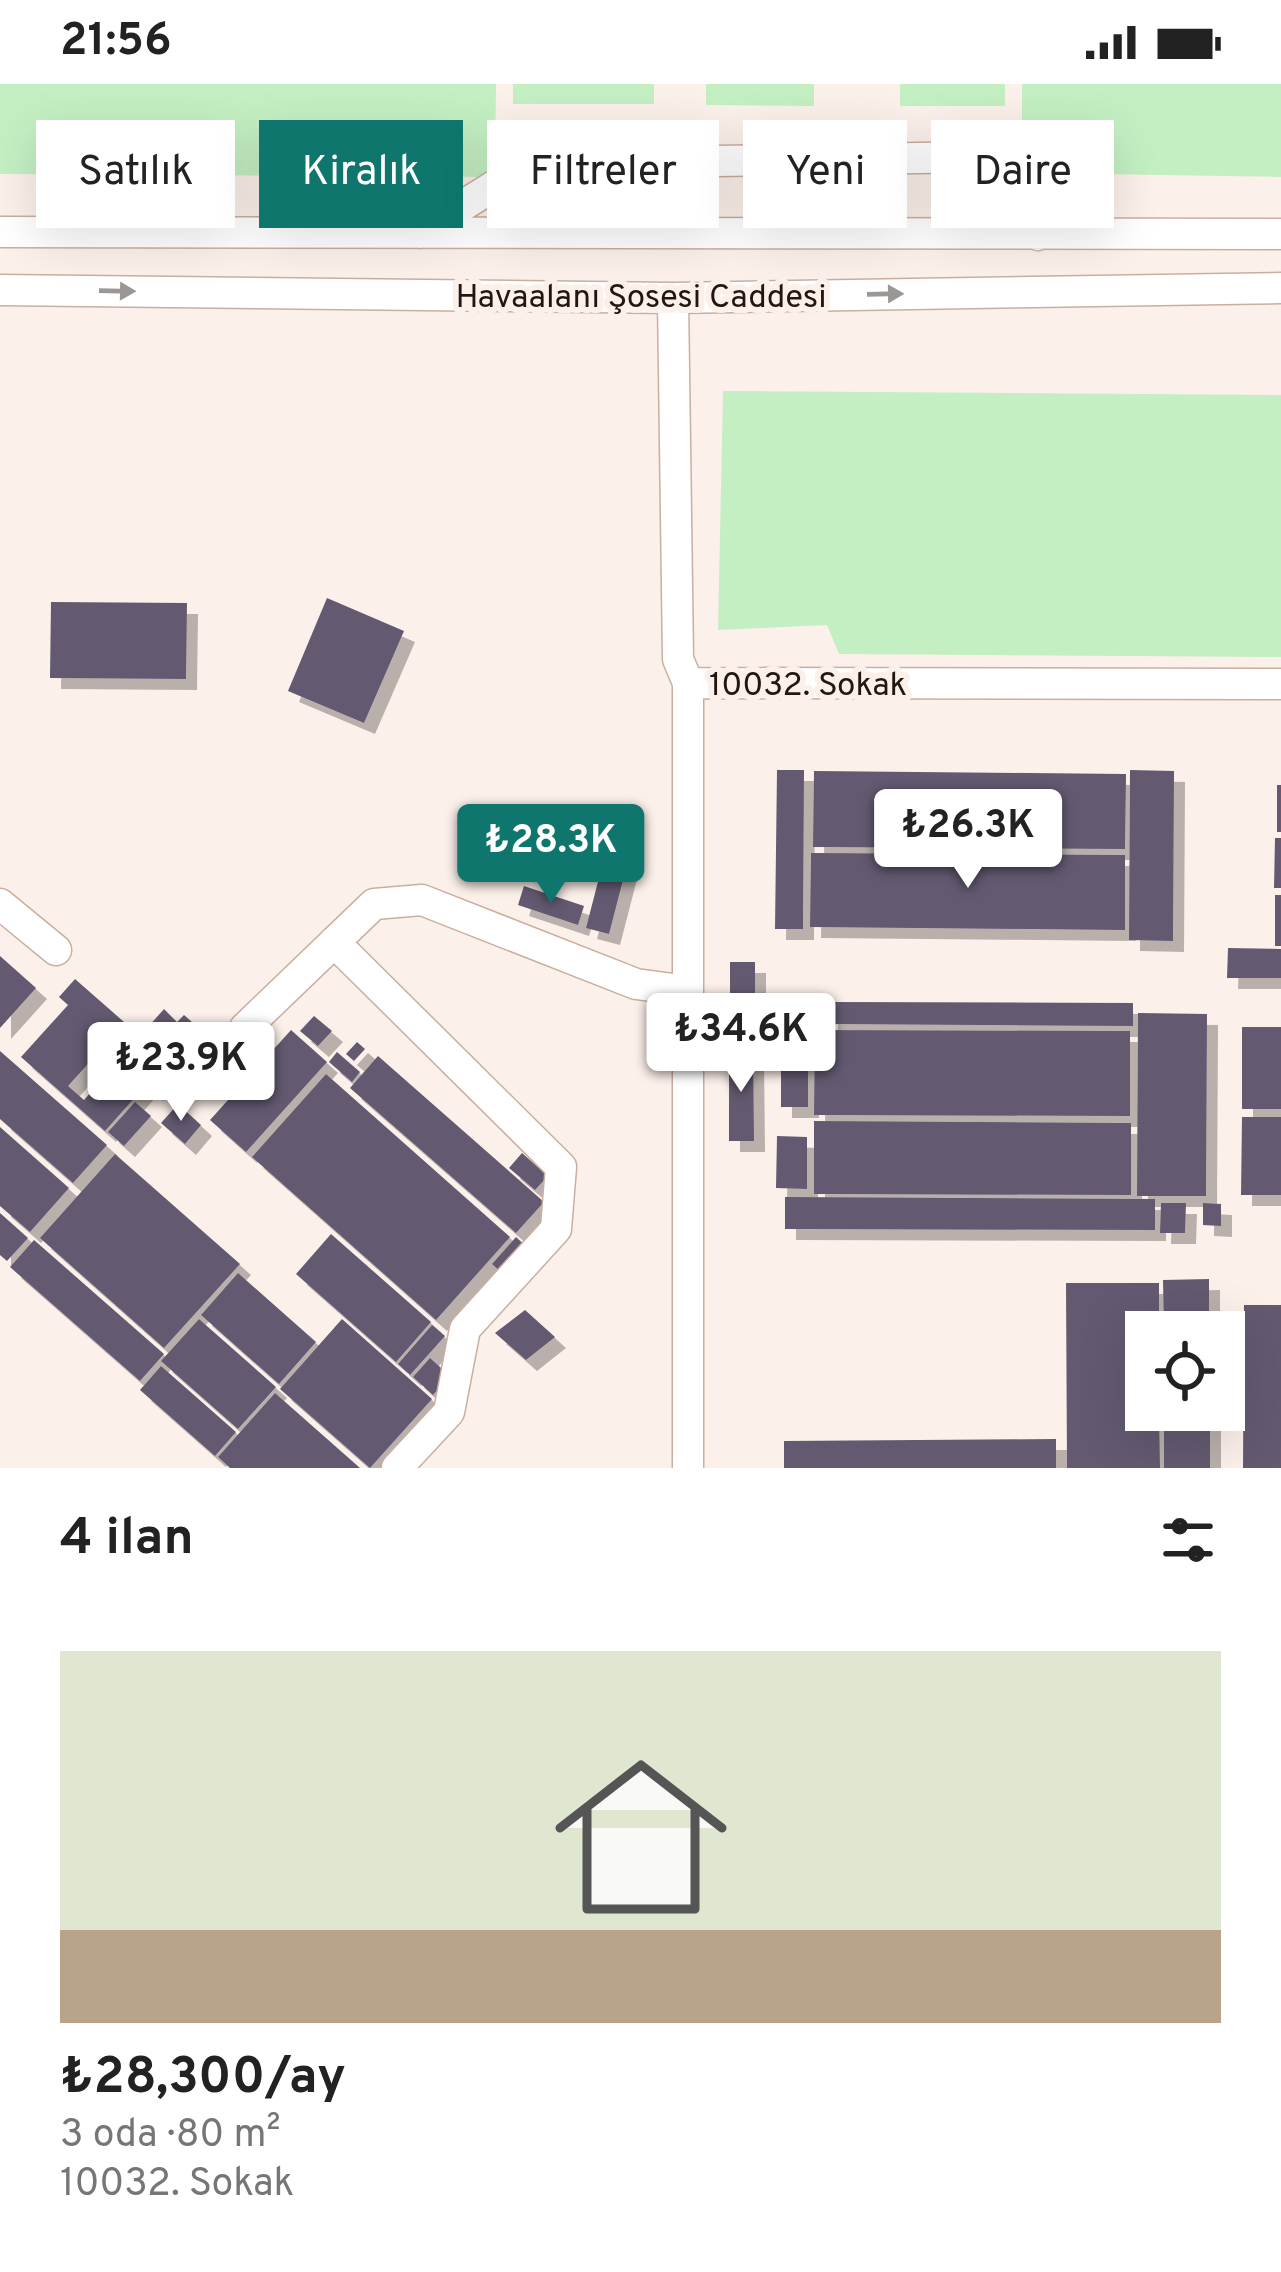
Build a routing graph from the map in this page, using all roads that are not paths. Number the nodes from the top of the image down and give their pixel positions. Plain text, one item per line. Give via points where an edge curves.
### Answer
1 (0, 232) edge
2 (417, 234) junction
3 (1037, 235) junction
4 (1281, 235) edge
5 (1281, 288) edge
6 (0, 290) edge
7 (673, 298) junction
8 (688, 683) junction
9 (1281, 684) edge
10 (0, 904) edge
11 (334, 942) junction
12 (56, 950) dead end
13 (688, 991) junction
14 (245, 1028) dead end
15 (397, 1468) edge
16 (688, 1468) edge

1 - 2 street, Havaalanı Şosesi Caddesi
2 - 3 street, Havaalanı Şosesi Caddesi
2 - 3 street via 529,164 980,157
3 - 4 street, Havaalanı Şosesi Caddesi
7 -> 5 street, Havaalanı Şosesi Caddesi
6 -> 7 street, Havaalanı Şosesi Caddesi
7 - 8 street via 678,659
8 - 9 street, 10032. Sokak
8 - 13 street, 10032. Sokak
10 - 12 street
11 - 13 street via 374,904 422,900 636,984
11 - 14 street
11 - 15 street via 561,1167 556,1228 465,1329 449,1412
13 - 16 street, 10032. Sokak

